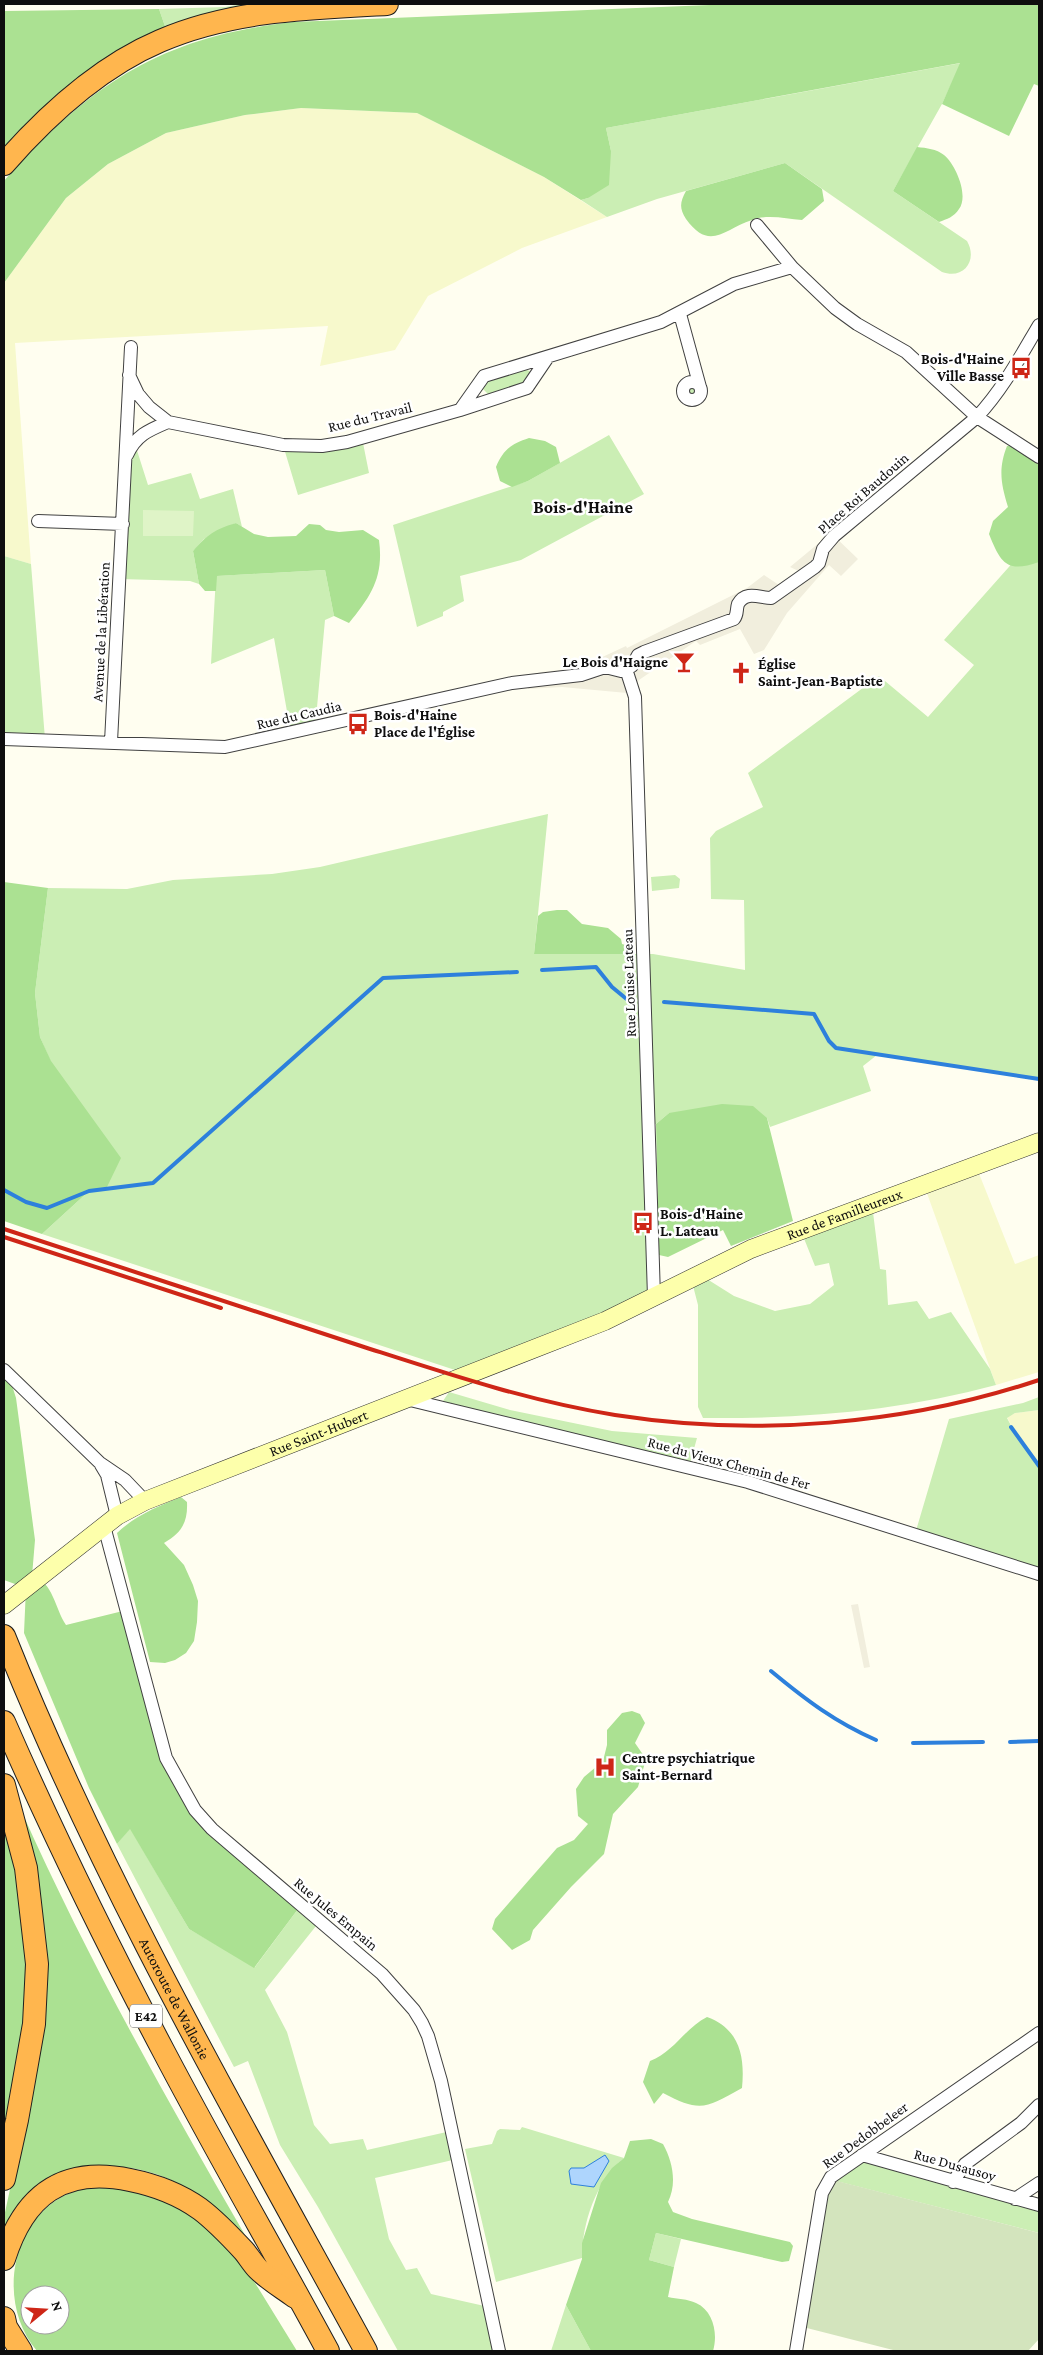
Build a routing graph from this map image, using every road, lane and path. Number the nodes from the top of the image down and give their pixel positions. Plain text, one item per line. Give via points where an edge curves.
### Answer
1 (387, 4) edge
2 (4, 164) edge
3 (757, 225) dead end
4 (792, 267) junction
5 (680, 314) junction
6 (1039, 325) edge
7 (130, 347) dead end
8 (548, 357) junction
9 (129, 375) junction
10 (694, 385) dead end
11 (460, 410) junction
12 (977, 417) junction
13 (168, 422) junction
14 (126, 457) junction
15 (1039, 457) edge
16 (38, 521) dead end
17 (123, 524) junction
18 (626, 669) junction
19 (4, 739) edge
20 (111, 742) junction
21 (1039, 1142) edge
22 (654, 1297) junction
23 (4, 1370) edge
24 (406, 1398) junction
25 (100, 1463) junction
26 (146, 1501) junction
27 (111, 1521) junction
28 (1039, 1574) edge
29 (4, 1606) edge
30 (5, 1640) edge
31 (4, 1722) edge
32 (4, 1785) edge
33 (1039, 2034) edge
34 (1039, 2105) edge
35 (862, 2155) junction
36 (4, 2179) edge
37 (953, 2182) junction
38 (1039, 2182) edge
39 (1015, 2199) junction
40 (1039, 2205) edge
41 (4, 2259) edge
42 (302, 2302) junction
43 (4, 2318) edge
44 (21, 2351) edge
45 (328, 2351) edge
46 (366, 2351) edge
47 (500, 2351) edge
48 (796, 2351) edge

1 - 2 highway via 282,11 245,17 160,41 94,80 54,112
3 - 4 street
4 - 5 street via 734,284
4 - 12 street via 835,308 906,352
5 - 8 street
5 - 10 street via 695,369
6 - 12 street via 993,400
7 - 9 street, Avenue de la Libération
8 - 11 street, Rue du Travail via 527,388
8 - 11 street via 484,376
9 - 13 street, Rue du Travail via 138,394
9 - 14 street, Avenue de la Libération
11 - 13 street, Rue du Travail via 322,446 283,445
12 - 15 street
12 - 18 street, Place Roi Baudouin via 848,524 827,544 815,568 771,598 754,595 743,599 738,604 734,619 644,652
13 - 14 street via 141,434 131,444
14 - 17 street, Avenue de la Libération
16 - 17 street
17 - 20 street, Avenue de la Libération
18 - 20 street, Rue du Caudia via 605,667 581,676 512,683 238,746 213,748
18 - 22 street, Rue Louise Lateau via 635,698
19 - 20 street, Rue du Caudia
21 - 22 street, Rue de Familleureux via 751,1249
22 - 24 street, Rue Saint-Hubert via 605,1321
23 - 25 street
24 - 26 street, Rue Saint-Hubert
24 - 28 street, Rue du Vieux Chemin de Fer via 748,1482
25 - 26 street via 125,1480
25 - 27 street, Rue Jules Empain via 107,1475
26 - 27 street, Rue Saint-Hubert
27 - 29 street, Rue Saint-Hubert
27 - 47 street, Rue Jules Empain via 166,1758 195,1810 218,1835 382,1974 422,2023 441,2081
30 - 46 highway, Autoroute de Wallonie / E42 via 68,1786 129,1910 194,2037
31 - 42 highway, E42 via 101,1929
32 - 36 highway via 26,1868 38,1964 34,2024 18,2120
33 - 35 street, Rue Dedobbeleer
34 - 37 street via 1021,2123 965,2164
35 - 37 street, Rue Dusausoy
35 - 48 street, Rue Dedobbeleer via 831,2176 822,2193
37 - 39 street, Rue Dusausoy
38 - 39 street
39 - 40 street, Rue Dusausoy
41 - 42 highway via 12,2234 38,2198 57,2185 76,2178 109,2176 165,2189 200,2209 259,2270
42 - 45 highway, E42
43 - 44 highway

